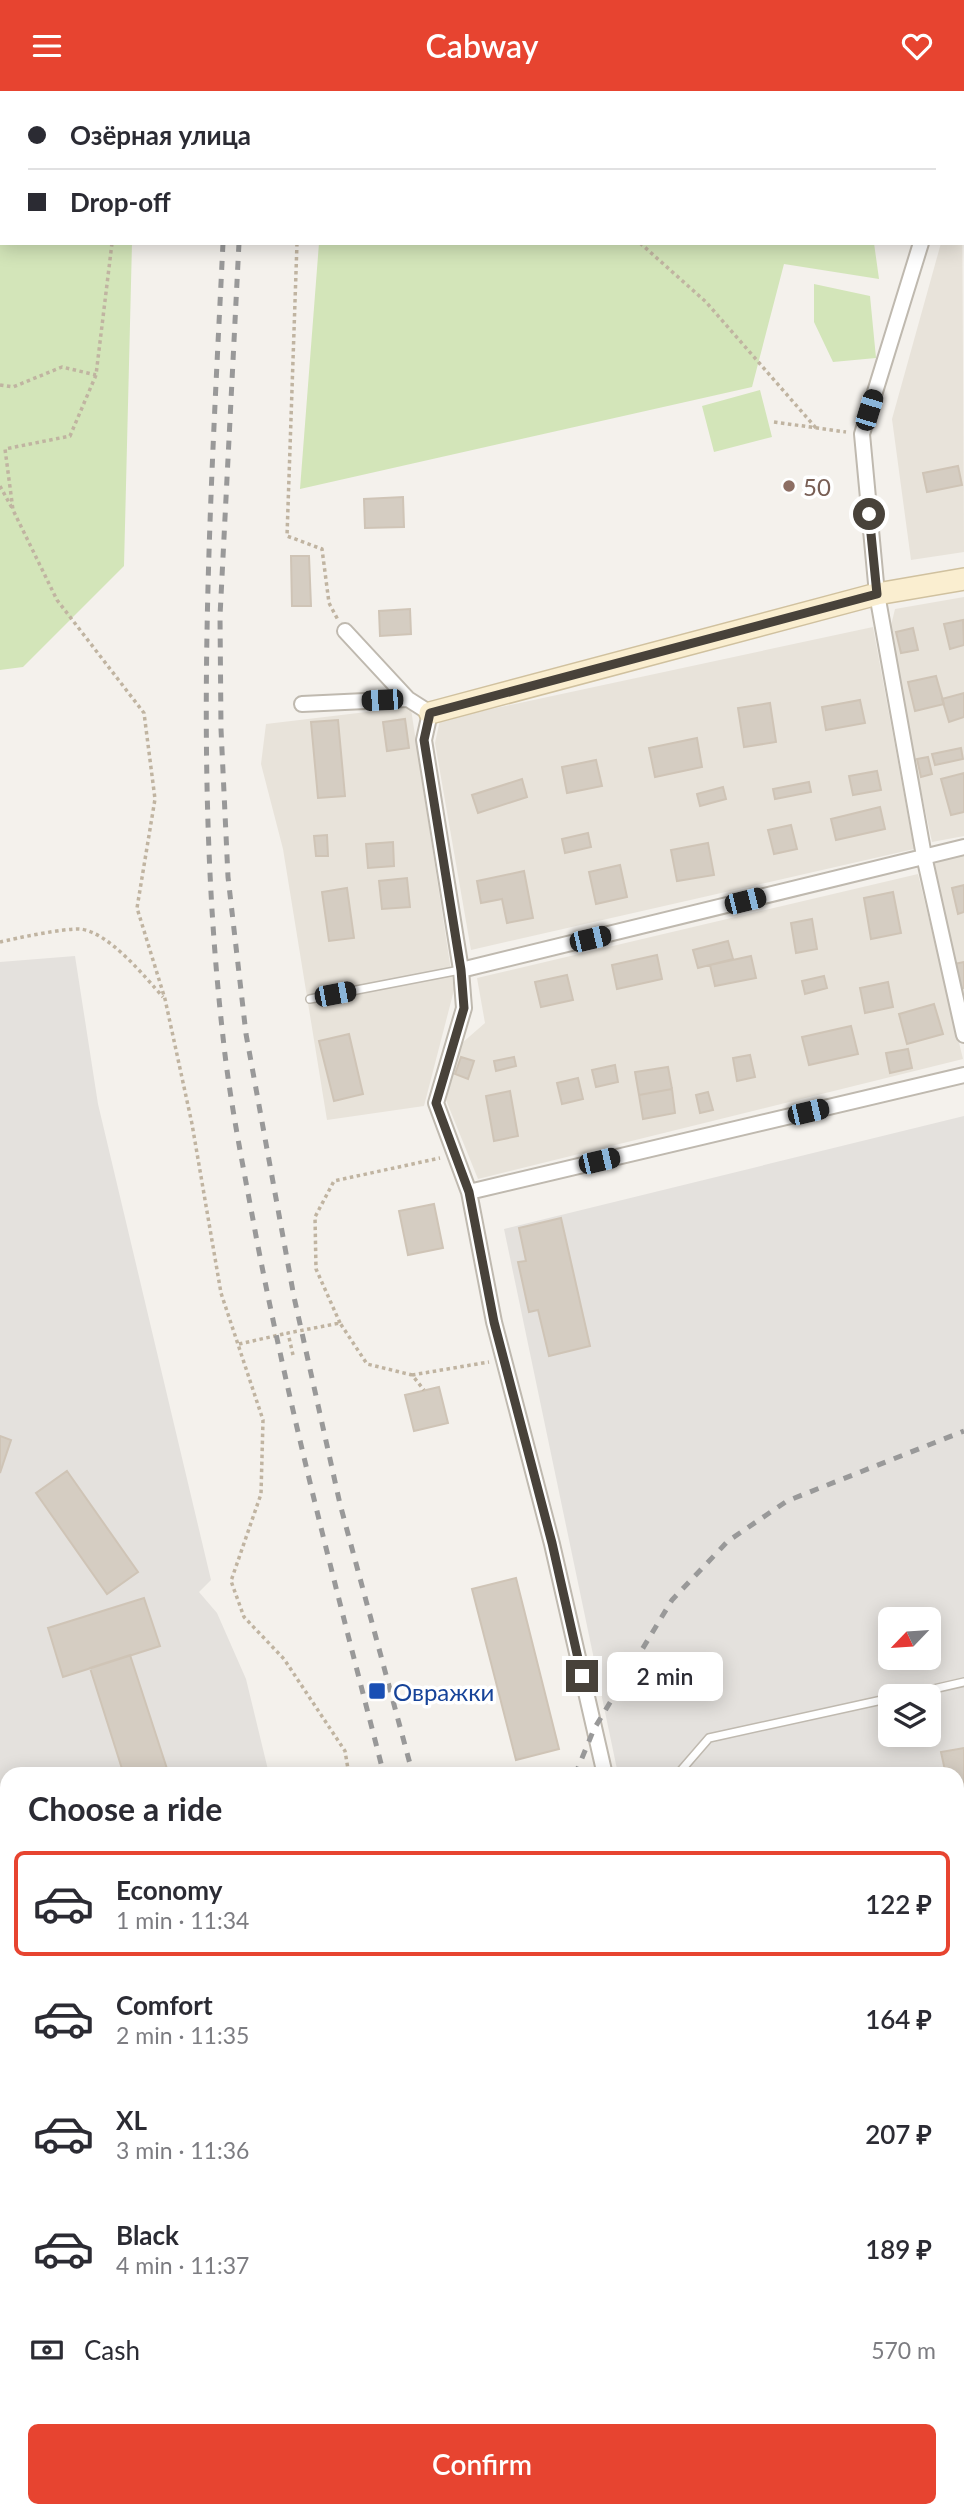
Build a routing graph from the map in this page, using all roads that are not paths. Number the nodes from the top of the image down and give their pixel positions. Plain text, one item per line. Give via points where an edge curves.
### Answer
1 (919, 245) edge
2 (964, 579) edge
3 (877, 594) junction
4 (345, 631) road end
5 (408, 699) junction
6 (302, 704) dead end
7 (430, 713) junction
8 (964, 847) edge
9 (923, 856) junction
10 (461, 970) junction
11 (310, 999) dead end
12 (964, 1035) edge
13 (964, 1075) edge
14 (469, 1192) junction
15 (964, 1682) edge
16 (941, 1687) edge
17 (878, 1701) edge
18 (603, 1767) edge
19 (684, 1767) edge

1 - 3 street via 862,434
2 - 3 street
3 - 7 street
3 - 9 street
4 - 5 street
5 - 6 street
5 - 7 street
7 - 10 street via 424,740
8 - 9 street
9 - 10 street
9 - 12 street
10 - 11 lane
10 - 14 street via 464,1008 436,1103
13 - 14 street
14 - 18 street via 504,1360
15 - 16 lane
17 - 19 lane via 709,1738

